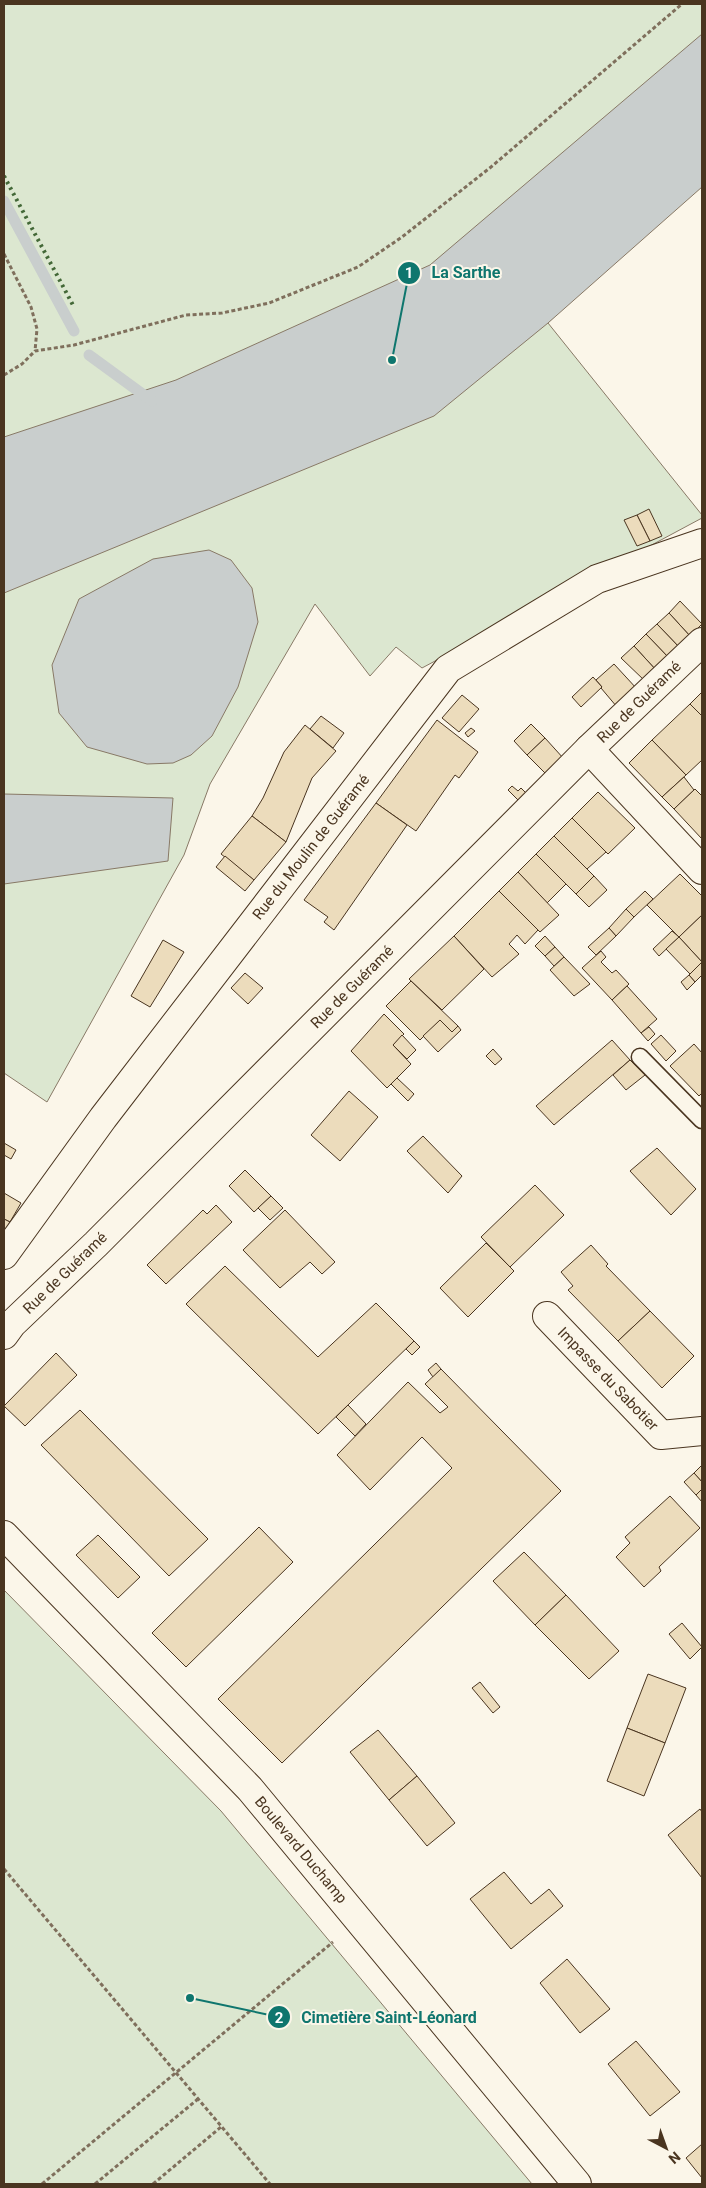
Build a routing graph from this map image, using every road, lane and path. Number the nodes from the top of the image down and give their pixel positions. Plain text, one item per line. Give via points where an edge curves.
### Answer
1 (682, 4) edge
2 (4, 254) edge
3 (35, 352) junction
4 (4, 375) edge
5 (702, 543) edge
6 (702, 642) edge
7 (589, 749) junction
8 (702, 870) edge
9 (640, 1057) dead end
10 (702, 1120) edge
11 (4, 1255) edge
12 (548, 1316) dead end
13 (4, 1336) edge
14 (702, 1431) edge
15 (4, 1535) edge
16 (4, 1869) edge
17 (359, 1921) junction
18 (176, 2073) junction
19 (198, 2099) junction
20 (222, 2127) junction
21 (42, 2184) edge
22 (95, 2184) edge
23 (153, 2184) edge
24 (270, 2184) edge
25 (577, 2184) edge

1 - 3 path via 491,167 358,267 269,303 222,313 186,315
2 - 3 path via 31,307 37,329
3 - 4 path
5 - 11 street, Rue du Moulin de Guéramé via 597,579 448,669 103,1118
6 - 7 street, Rue de Guéramé
7 - 8 street
7 - 13 street, Rue de Guéramé via 96,1244 12,1324
9 - 10 lane
12 - 14 street, Impasse du Sabotier via 661,1435
15 - 17 street, Boulevard Duchamp via 250,1790
16 - 18 path
17 - 18 path
17 - 25 street, Boulevard Duchamp
18 - 19 path
18 - 21 path
19 - 20 path
19 - 22 path
20 - 23 path
20 - 24 path

